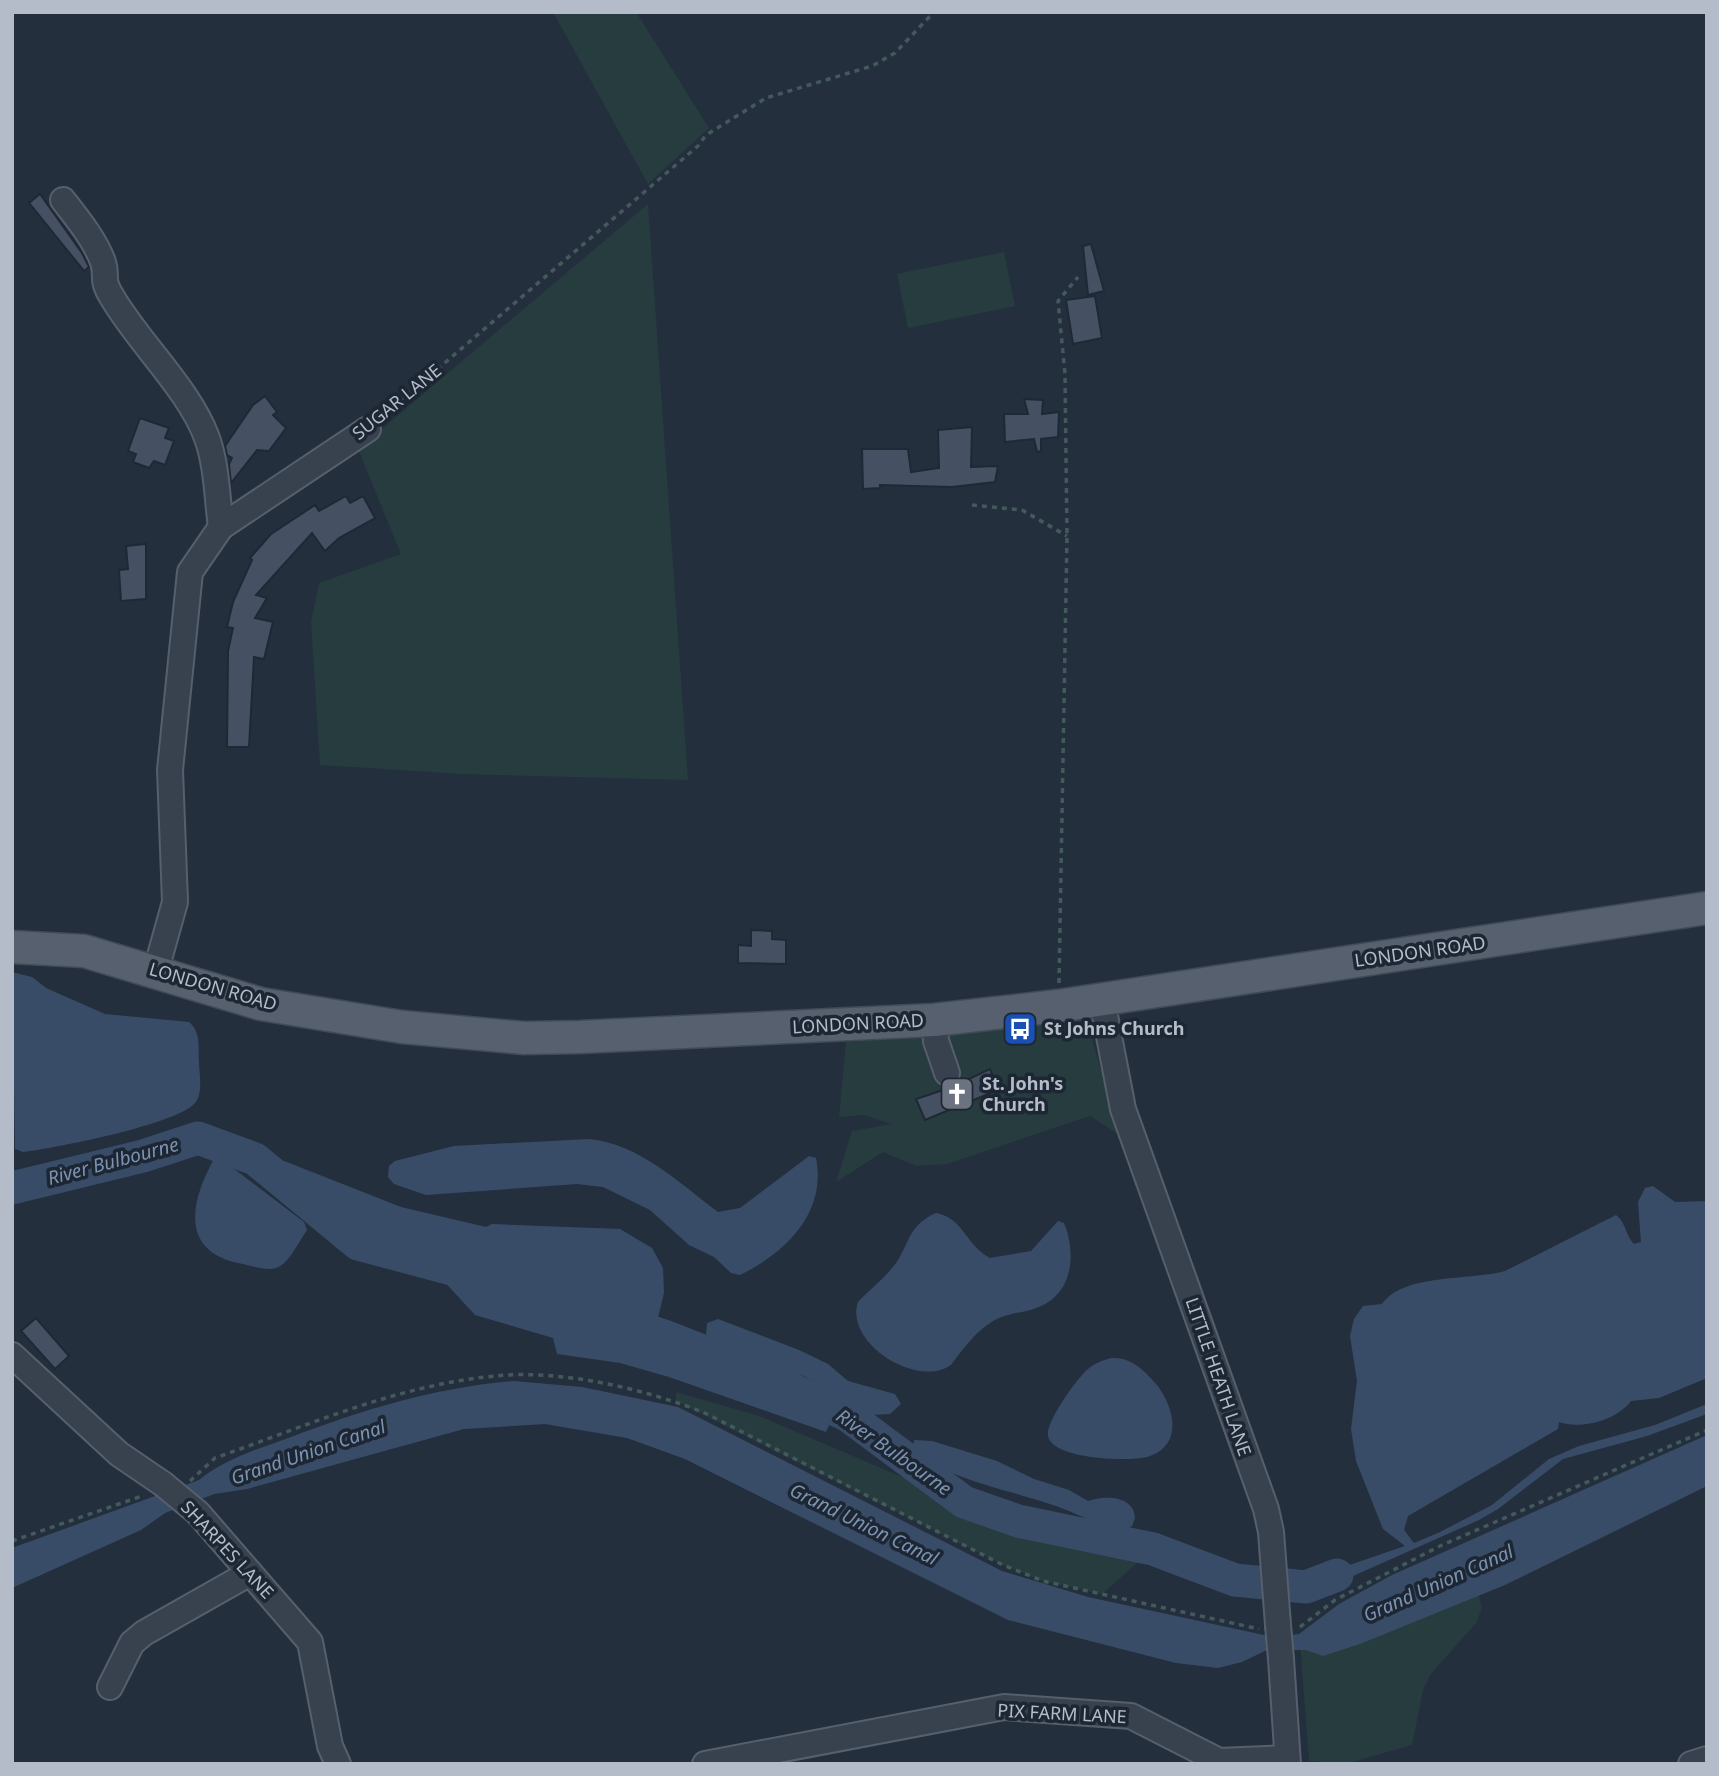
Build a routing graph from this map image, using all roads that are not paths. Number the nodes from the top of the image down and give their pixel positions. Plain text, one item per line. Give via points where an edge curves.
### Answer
1 (62, 200) dead end
2 (368, 429) road end
3 (221, 527) junction
4 (1707, 908) edge
5 (12, 947) edge
6 (156, 970) junction
7 (1102, 1000) junction
8 (934, 1020) junction
9 (947, 1073) dead end
10 (12, 1355) edge
11 (250, 1573) junction
12 (110, 1687) dead end
13 (1707, 1759) edge
14 (1287, 1761) edge
15 (338, 1764) edge
16 (705, 1764) edge
17 (1691, 1764) edge

1 - 3 street via 104,264 103,283 114,301 206,435
2 - 3 street, SUGAR LANE
3 - 6 street, SUGAR LANE via 190,572 170,770 175,902
4 - 7 main road, LONDON ROAD
5 - 6 main road, LONDON ROAD via 84,951
6 - 8 main road, LONDON ROAD via 261,1004 402,1027 524,1038
7 - 8 main road, LONDON ROAD
7 - 14 street, LITTLE HEATH LANE, bridge via 1123,1109 1266,1509
8 - 9 street
10 - 11 street, SHARPES LANE, bridge via 119,1454 198,1513
11 - 12 street via 144,1633 132,1643
11 - 15 street, SHARPES LANE via 310,1642 330,1746
13 - 17 street
14 - 16 street, PIX FARM LANE via 1219,1761 1131,1716 1004,1707

